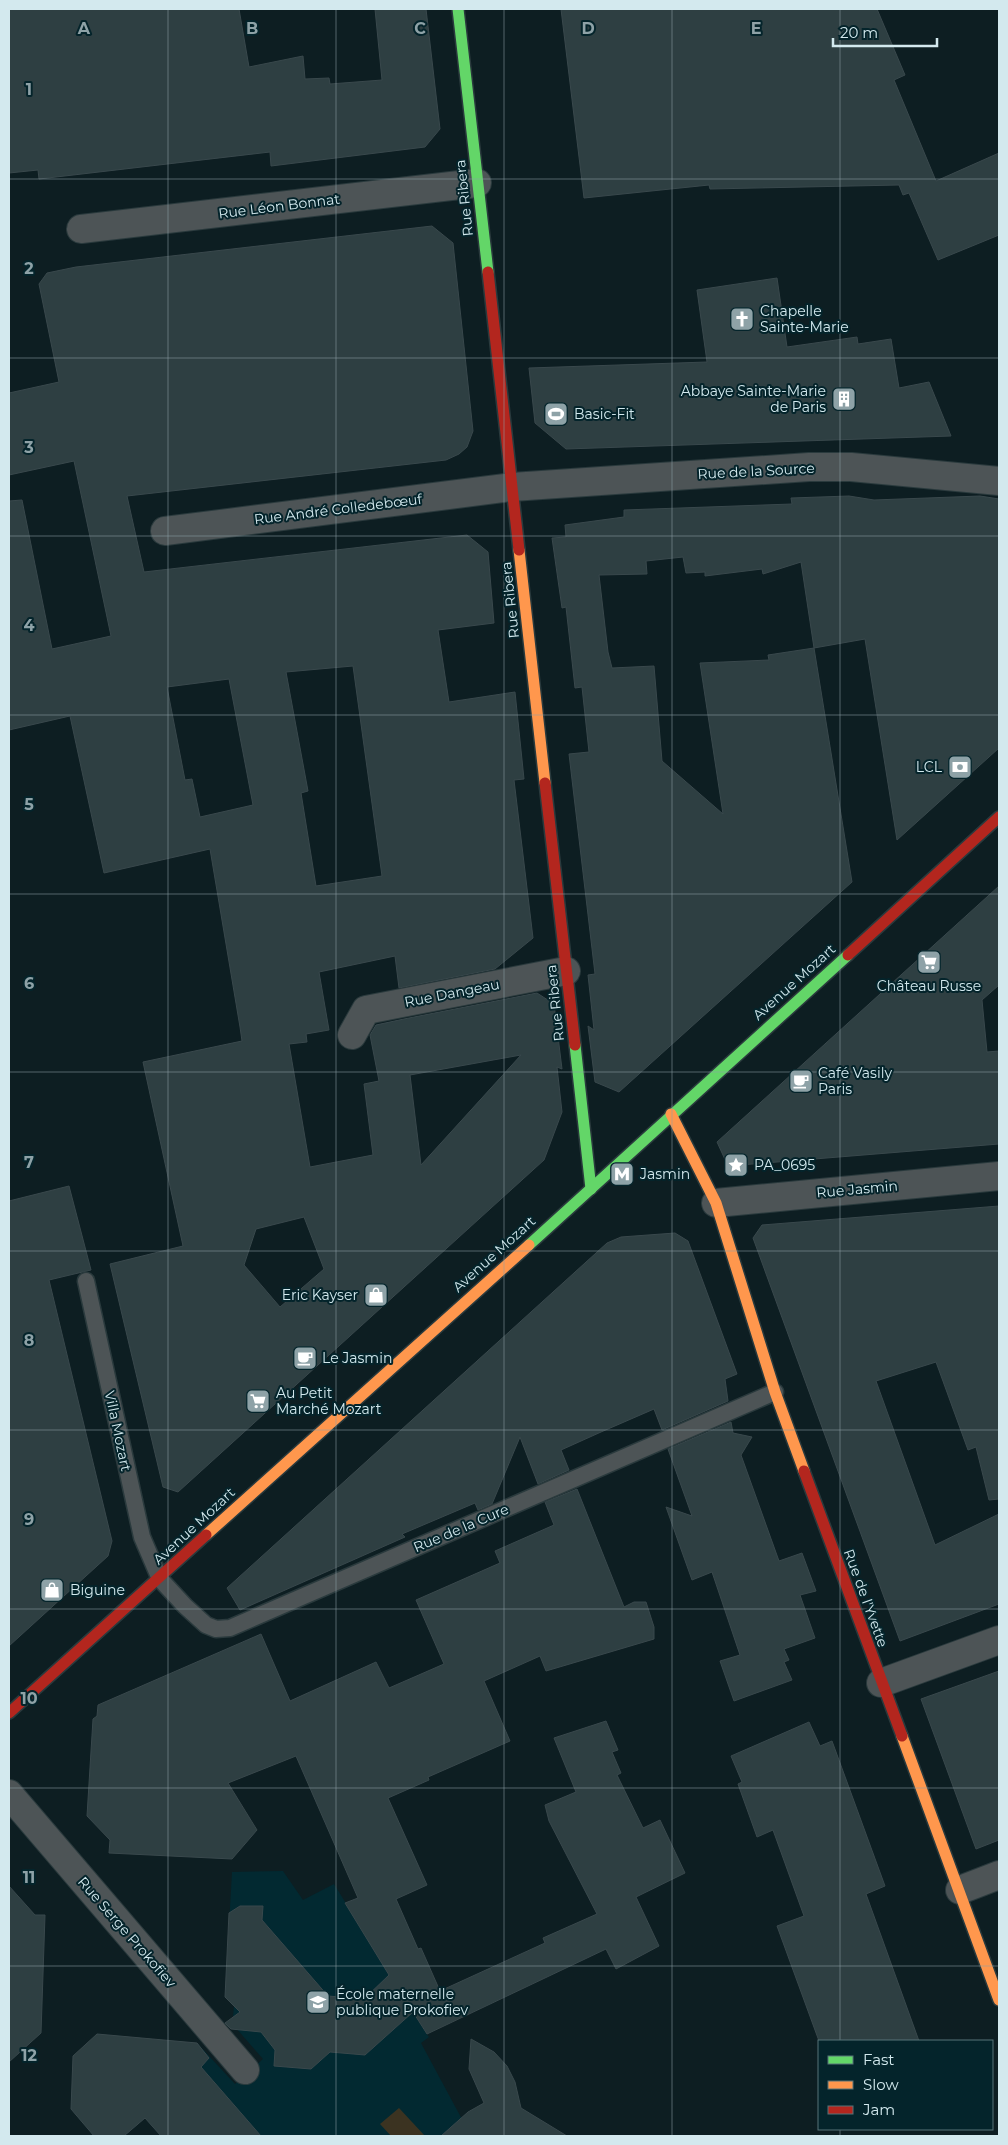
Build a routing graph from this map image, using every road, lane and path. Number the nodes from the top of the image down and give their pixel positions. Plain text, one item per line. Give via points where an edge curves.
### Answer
1 (458, 9) edge
2 (477, 183) junction
3 (81, 229) dead end
4 (999, 481) edge
5 (512, 487) junction
6 (165, 531) dead end
7 (999, 817) edge
8 (566, 970) junction
9 (352, 1035) dead end
10 (672, 1114) junction
11 (999, 1176) edge
12 (591, 1189) junction
13 (716, 1202) junction
14 (86, 1281) dead end
15 (775, 1392) junction
16 (160, 1578) junction
17 (999, 1640) edge
18 (881, 1683) junction
19 (9, 1713) edge
20 (9, 1794) edge
21 (999, 1875) edge
22 (960, 1890) junction
23 (999, 2000) edge
24 (245, 2070) dead end

1 - 2 street, Rue Ribera
2 - 3 street, Rue Léon Bonnat
2 - 5 street, Rue Ribera
4 - 5 street, Rue de la Source via 851,467 817,467
5 - 6 street, Rue André Colledebœuf
5 - 8 street, Rue Ribera
7 - 10 street, Avenue Mozart
8 - 9 street, Rue Dangeau via 366,1010
8 - 12 street, Rue Ribera
10 - 12 street, Avenue Mozart
10 - 13 street, Rue de l'Yvette
11 - 13 street, Rue Jasmin
12 - 16 street, Avenue Mozart
13 - 15 street, Rue de l'Yvette
14 - 16 lane, Villa Mozart via 136,1513 142,1537
15 - 16 lane, Rue de la Cure via 230,1628 216,1629 206,1625
15 - 18 street, Rue de l'Yvette
16 - 19 street, Avenue Mozart
17 - 18 street
18 - 22 street, Rue de l'Yvette
20 - 24 street, Rue Serge Prokofiev
21 - 22 street
22 - 23 street, Rue de l'Yvette

